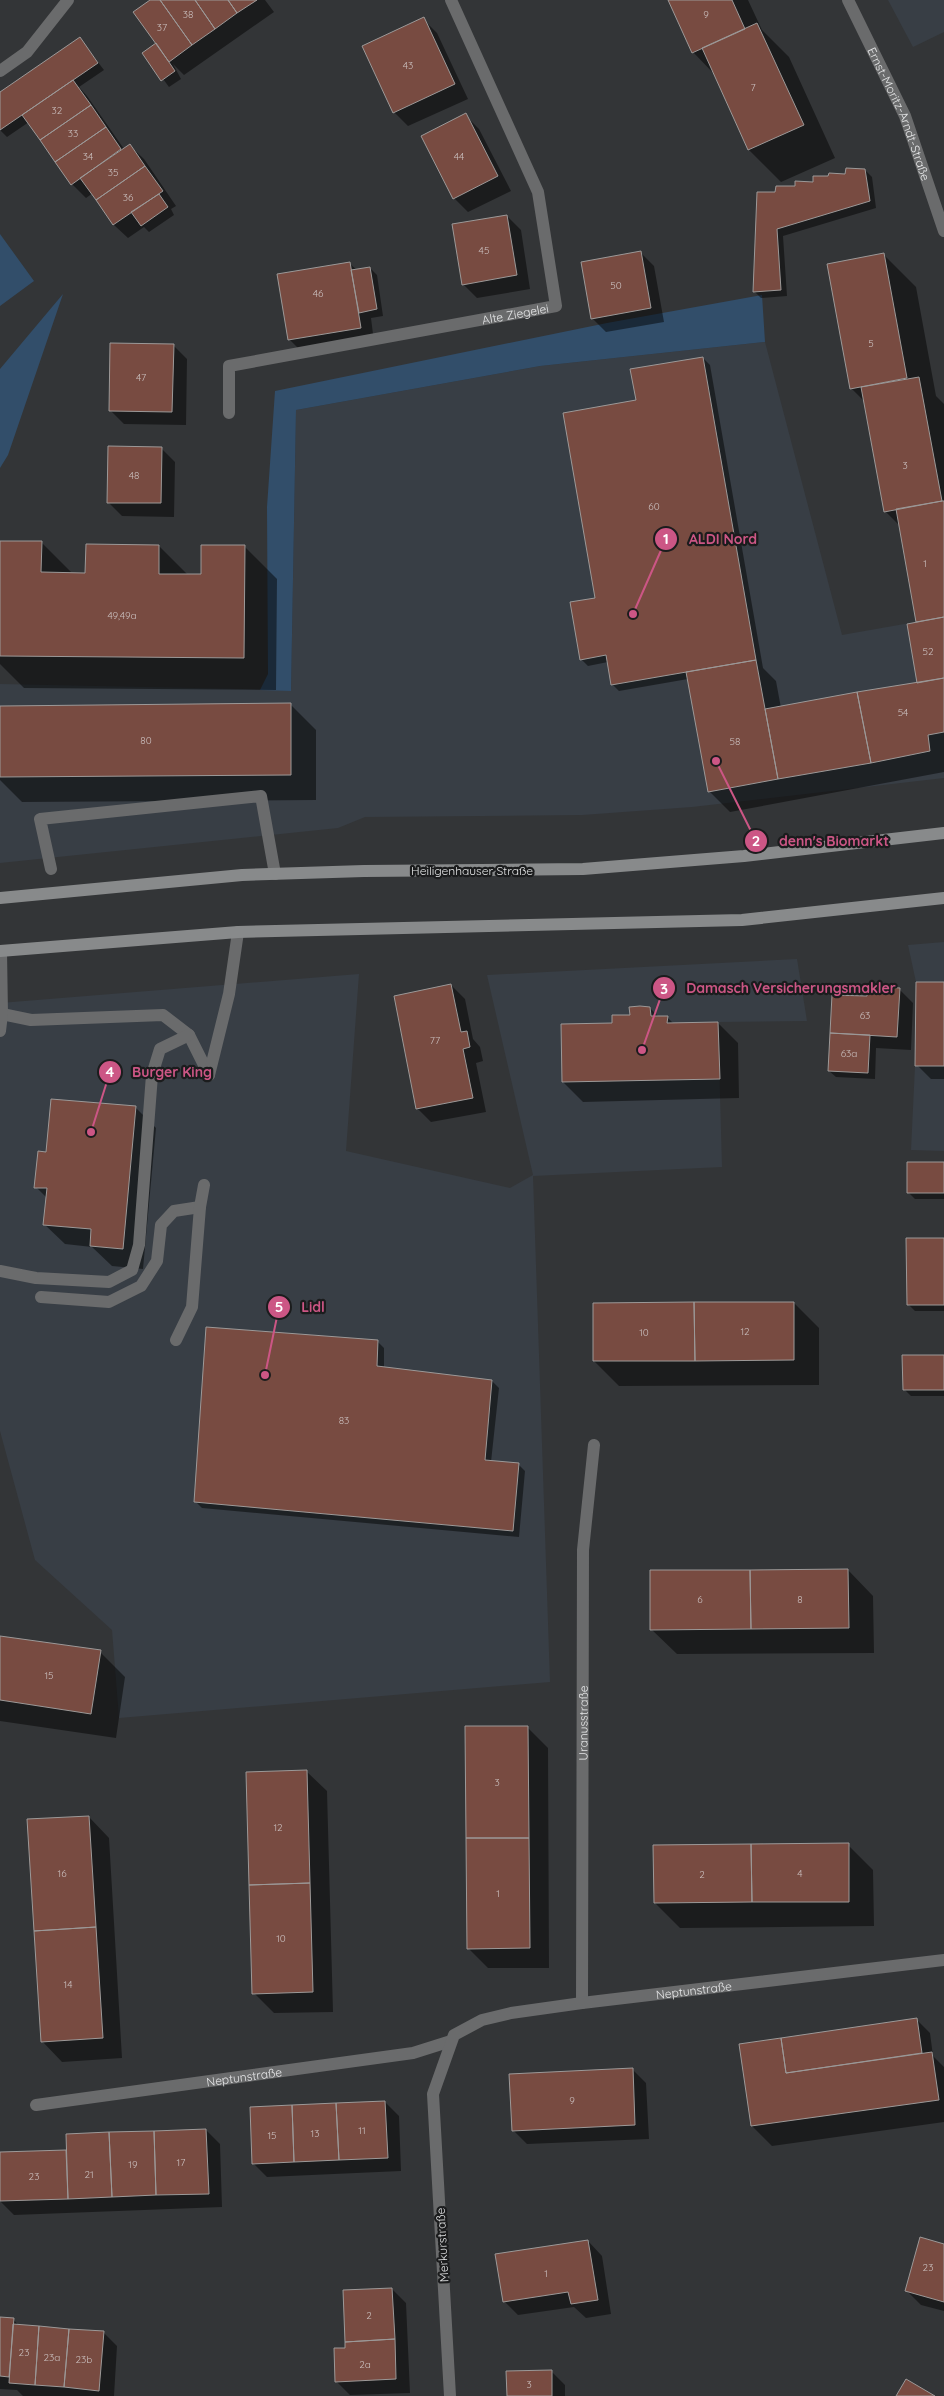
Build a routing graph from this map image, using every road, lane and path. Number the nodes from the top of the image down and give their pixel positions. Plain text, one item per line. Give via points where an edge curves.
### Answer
1 (68, 0) edge
2 (451, 0) edge
3 (848, 0) edge
4 (0, 71) edge
5 (944, 231) edge
6 (229, 413) dead end
7 (944, 833) edge
8 (51, 869) dead end
9 (275, 874) junction
10 (0, 898) edge
11 (944, 898) edge
12 (238, 932) junction
13 (0, 951) edge
14 (2, 1014) junction
15 (0, 1031) edge
16 (188, 1035) junction
17 (204, 1185) dead end
18 (200, 1207) junction
19 (0, 1271) edge
20 (41, 1297) dead end
21 (176, 1340) dead end
22 (594, 1445) dead end
23 (944, 1960) edge
24 (582, 2003) junction
25 (451, 2041) junction
26 (36, 2105) dead end
27 (450, 2396) edge

1 - 4 street via 27,52
2 - 6 street, Alte Ziegelei via 538,192 556,306 229,366
3 - 5 street, Ernst-Moritz-Arndt-Straße via 905,116
7 - 9 main road, Heiligenhauser Straße via 744,856 583,869
8 - 9 street via 40,819 261,796
9 - 10 main road, Heiligenhauser Straße
11 - 12 main road via 742,920
12 - 13 main road
12 - 16 street via 229,994 209,1075
13 - 14 street
14 - 15 street
14 - 16 street via 31,1020 163,1015
16 - 19 street via 160,1049 152,1075 139,1244 132,1270 109,1282 36,1278
17 - 18 street
18 - 20 street via 174,1211 161,1225 157,1261 141,1286 109,1302
18 - 21 street via 192,1307
22 - 24 street, Uranusstraße via 583,1550
23 - 24 street, Neptunstraße
24 - 25 street, Neptunstraße via 482,2020 454,2035
25 - 26 street, Neptunstraße via 413,2053
25 - 27 street, Merkurstraße via 433,2094

